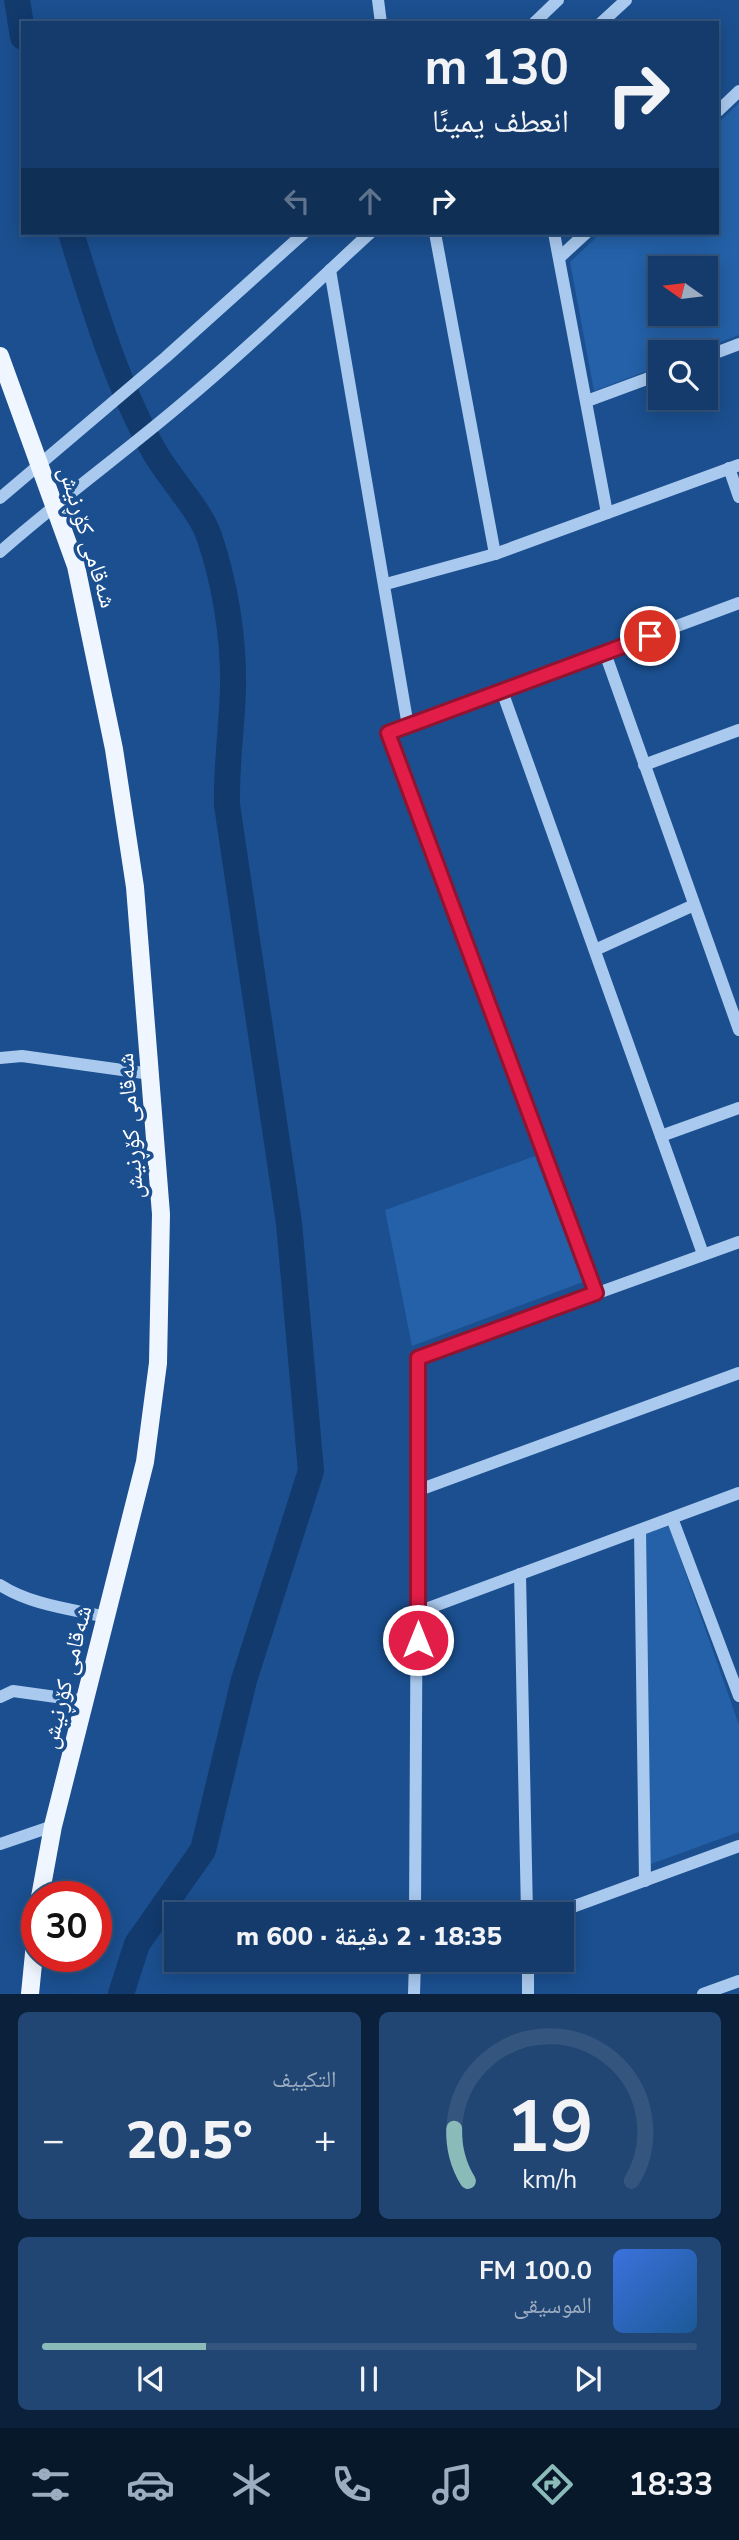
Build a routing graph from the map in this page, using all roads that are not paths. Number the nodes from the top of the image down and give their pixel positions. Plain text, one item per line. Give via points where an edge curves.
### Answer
1 (378, 0) edge
2 (558, 0) edge
3 (626, 0) edge
4 (381, 21) edge
5 (536, 21) edge
6 (602, 21) edge
7 (739, 91) edge
8 (719, 110) edge
9 (302, 235) edge
10 (368, 235) edge
11 (435, 235) edge
12 (554, 235) edge
13 (584, 235) edge
14 (559, 258) junction
15 (330, 270) junction
16 (739, 344) edge
17 (718, 352) edge
18 (0, 356) edge
19 (648, 378) edge
20 (587, 401) junction
21 (40, 465) junction
22 (734, 467) edge
23 (739, 497) edge
24 (0, 498) edge
25 (54, 504) junction
26 (607, 513) junction
27 (0, 552) edge
28 (495, 554) junction
29 (386, 584) junction
30 (739, 603) edge
31 (605, 653) junction
32 (502, 691) junction
33 (408, 726) junction
34 (739, 730) edge
35 (644, 765) junction
36 (694, 905) junction
37 (595, 950) junction
38 (733, 994) edge
39 (739, 1030) edge
40 (0, 1058) edge
41 (151, 1074) junction
42 (739, 1108) edge
43 (661, 1136) junction
44 (739, 1242) edge
45 (703, 1254) junction
46 (596, 1293) junction
47 (739, 1373) edge
48 (419, 1490) junction
49 (739, 1493) edge
50 (672, 1518) junction
51 (640, 1530) junction
52 (520, 1574) junction
53 (0, 1585) edge
54 (418, 1612) junction
55 (106, 1617) junction
56 (739, 1696) edge
57 (0, 1697) edge
58 (85, 1701) junction
59 (53, 1826) junction
60 (0, 1844) edge
61 (739, 1846) edge
62 (43, 1881) edge
63 (645, 1881) junction
64 (415, 1902) edge
65 (527, 1902) edge
66 (574, 1907) edge
67 (32, 1972) edge
68 (415, 1972) edge
69 (528, 1972) edge
70 (739, 1980) edge
71 (30, 1994) edge
72 (414, 1994) edge
73 (528, 1994) edge
74 (703, 1994) edge

1 - 4 street
2 - 5 street
3 - 6 street
7 - 8 street
9 - 21 street
10 - 15 street
11 - 28 street
12 - 14 street
13 - 14 street
14 - 20 street
15 - 25 street via 188,399 94,478
15 - 29 street
16 - 17 street
18 - 21 main road, شەقامی کۆڕنیش
19 - 20 street
20 - 26 street
21 - 24 street
21 - 25 main road, شەقامی کۆڕنیش
22 - 23 street
22 - 26 street
25 - 27 street
25 - 41 main road, شەقامی کۆڕنیش via 76,566 114,749 135,887
26 - 28 street
28 - 29 street
29 - 33 street
30 - 31 street
31 - 32 street
31 - 35 street
32 - 33 street
32 - 37 street
33 - 46 street via 388,733
34 - 35 street
35 - 36 street
36 - 37 street
36 - 38 street
37 - 43 street
38 - 39 street
40 - 41 street via 22,1056
41 - 55 main road, شەقامی کۆڕنیش via 162,1239 158,1363 145,1462
42 - 43 street
43 - 45 street
44 - 45 street
45 - 46 street
46 - 48 street via 418,1358
47 - 48 street
48 - 54 street
49 - 50 street
50 - 51 street
50 - 56 street
51 - 52 street
51 - 63 street
52 - 54 street
52 - 65 street
53 - 55 street via 47,1605
54 - 64 street
55 - 58 main road, شەقامی کۆڕنیش
57 - 58 street via 13,1691
58 - 59 main road, شەقامی کۆڕنیش
59 - 60 street
59 - 62 main road, شەقامی کۆڕنیش
61 - 63 street
63 - 66 street
67 - 71 main road
68 - 72 street
69 - 73 street
70 - 74 street

